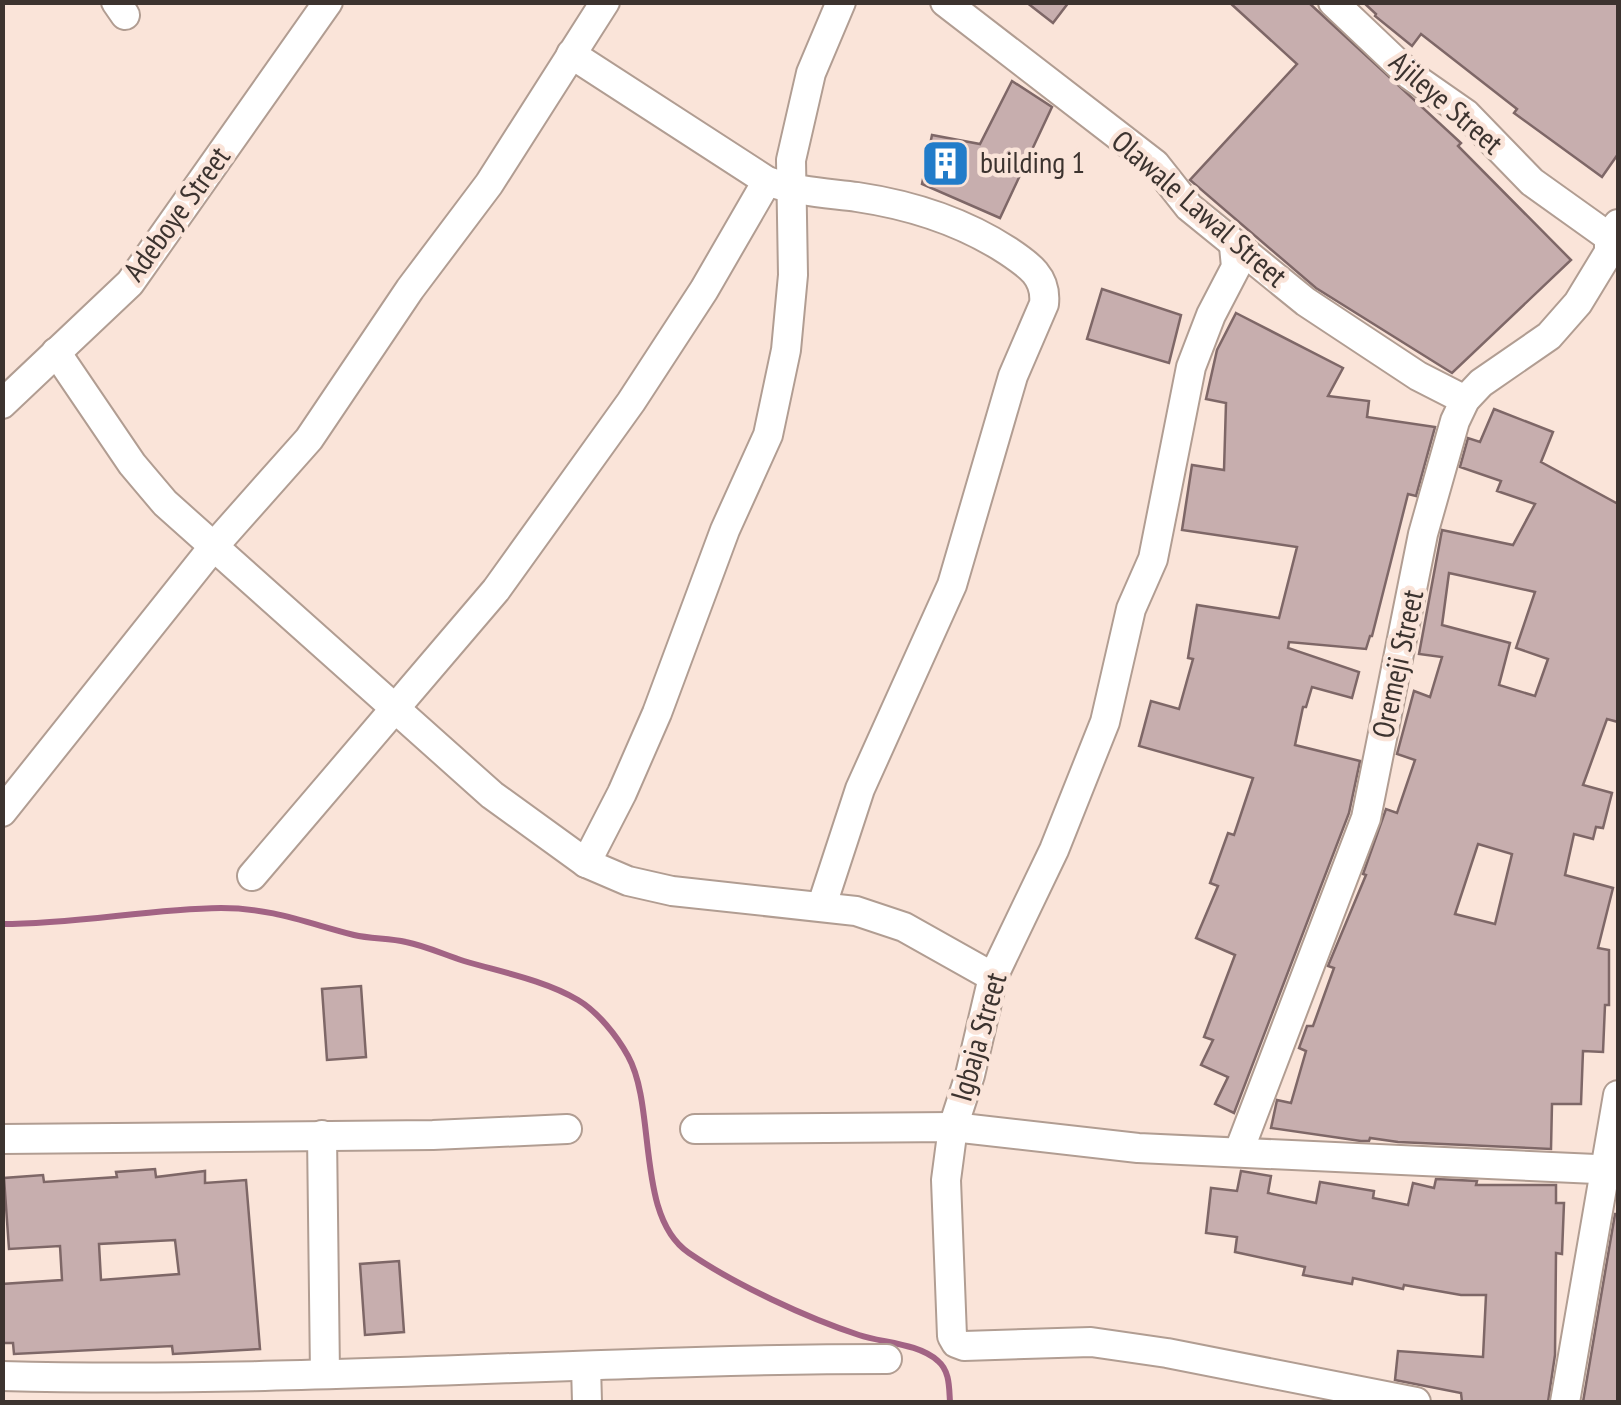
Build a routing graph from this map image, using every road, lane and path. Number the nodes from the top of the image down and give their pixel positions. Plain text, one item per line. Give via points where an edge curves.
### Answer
1 (328, 2) edge
2 (604, 2) edge
3 (841, 2) edge
4 (945, 2) edge
5 (1332, 2) edge
6 (571, 54) junction
7 (778, 185) junction
8 (1614, 231) edge
9 (1234, 246) junction
10 (56, 352) junction
11 (1465, 400) junction
12 (2, 404) edge
13 (214, 546) junction
14 (392, 708) junction
15 (2, 812) edge
16 (586, 863) junction
17 (252, 876) dead end
18 (822, 905) junction
19 (993, 978) junction
20 (1618, 1096) edge
21 (953, 1127) junction
22 (567, 1129) dead end
23 (695, 1129) dead end
24 (322, 1136) junction
25 (2, 1139) edge
26 (1240, 1152) junction
27 (1612, 1170) edge
28 (887, 1358) dead end
29 (586, 1366) junction
30 (325, 1374) junction
31 (2, 1376) edge
32 (131, 1391) edge
33 (587, 1402) edge
34 (1416, 1402) edge
35 (1565, 1402) edge

1 - 10 street, Adeboye Street via 130,283
2 - 6 street
3 - 7 street via 810,73 791,160
4 - 9 street, Olawale Lawal Street via 1155,164 1189,208
5 - 8 street, Ajileye Street via 1410,75 1466,114 1532,182
6 - 7 street
6 - 13 street via 489,184 309,439
7 - 14 street via 496,590
7 - 16 street via 793,275 768,435 725,530 658,713
7 - 18 street via 916,208 969,228 1032,268 1045,292 1013,376 952,585 860,788
8 - 11 street, Oremeji Street via 1578,303 1550,336
9 - 11 street, Olawale Lawal Street via 1363,342
9 - 19 street, Igbaja Street via 1236,267 1191,367 1152,560 1131,609 1105,722
10 - 12 street, Adeboye Street
10 - 13 street via 132,464
11 - 26 street, Oremeji Street via 1438,474 1366,818
13 - 14 street
13 - 15 street
14 - 16 street
14 - 17 street
16 - 18 street via 672,892
18 - 19 street via 904,927
19 - 21 street, Igbaja Street
20 - 27 street
21 - 23 street
21 - 26 street
21 - 34 street, Igbaja Street via 946,1180 956,1343 1091,1342
22 - 24 street
24 - 25 street
24 - 30 street
26 - 27 street
27 - 35 street
28 - 29 street
29 - 30 street
29 - 33 street
30 - 32 street
31 - 32 street

